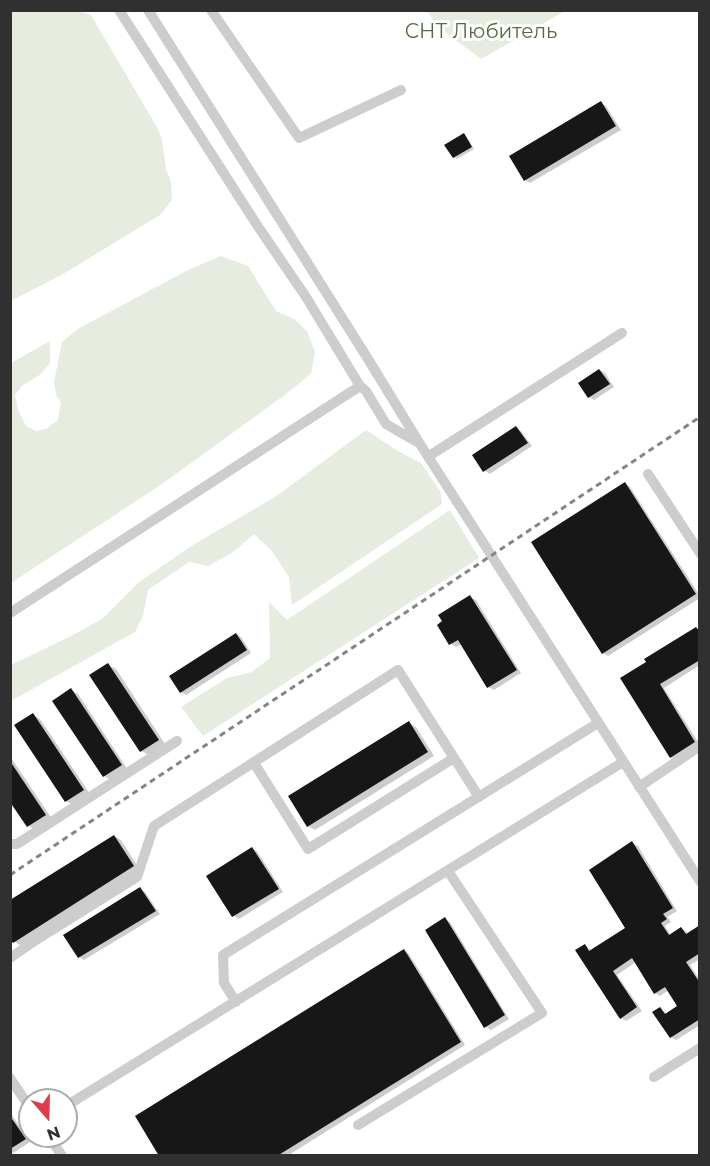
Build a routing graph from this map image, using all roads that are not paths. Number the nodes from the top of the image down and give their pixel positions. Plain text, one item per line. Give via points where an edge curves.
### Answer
1 (119, 10) edge
2 (148, 10) edge
3 (211, 10) edge
4 (401, 90) dead end
5 (622, 333) dead end
6 (360, 386) junction
7 (420, 444) junction
8 (429, 456) junction
9 (648, 474) dead end
10 (699, 553) edge
11 (10, 613) edge
12 (598, 723) junction
13 (177, 741) dead end
14 (699, 746) edge
15 (684, 756) junction
16 (699, 756) edge
17 (454, 758) junction
18 (623, 762) junction
19 (254, 763) junction
20 (639, 787) junction
21 (479, 797) junction
22 (10, 844) edge
23 (448, 871) junction
24 (699, 881) edge
25 (10, 958) edge
26 (236, 1002) junction
27 (699, 1048) edge
28 (654, 1077) dead end
29 (78, 1099) edge
30 (358, 1125) dead end

1 - 6 lane
2 - 7 lane
3 - 4 lane via 299,138
5 - 8 lane
6 - 7 lane via 386,424
6 - 11 lane
7 - 8 lane
8 - 12 lane
9 - 10 lane
12 - 18 lane
12 - 21 lane
13 - 22 lane via 17,844
14 - 15 lane
15 - 16 lane
15 - 20 lane
17 - 19 lane via 308,849
17 - 19 lane via 398,670
17 - 21 lane
18 - 20 lane
18 - 23 lane
19 - 25 lane via 154,826 137,877
20 - 24 lane
21 - 26 lane via 224,955 224,983
23 - 26 lane
23 - 30 lane via 542,1013
26 - 29 lane
27 - 28 lane

